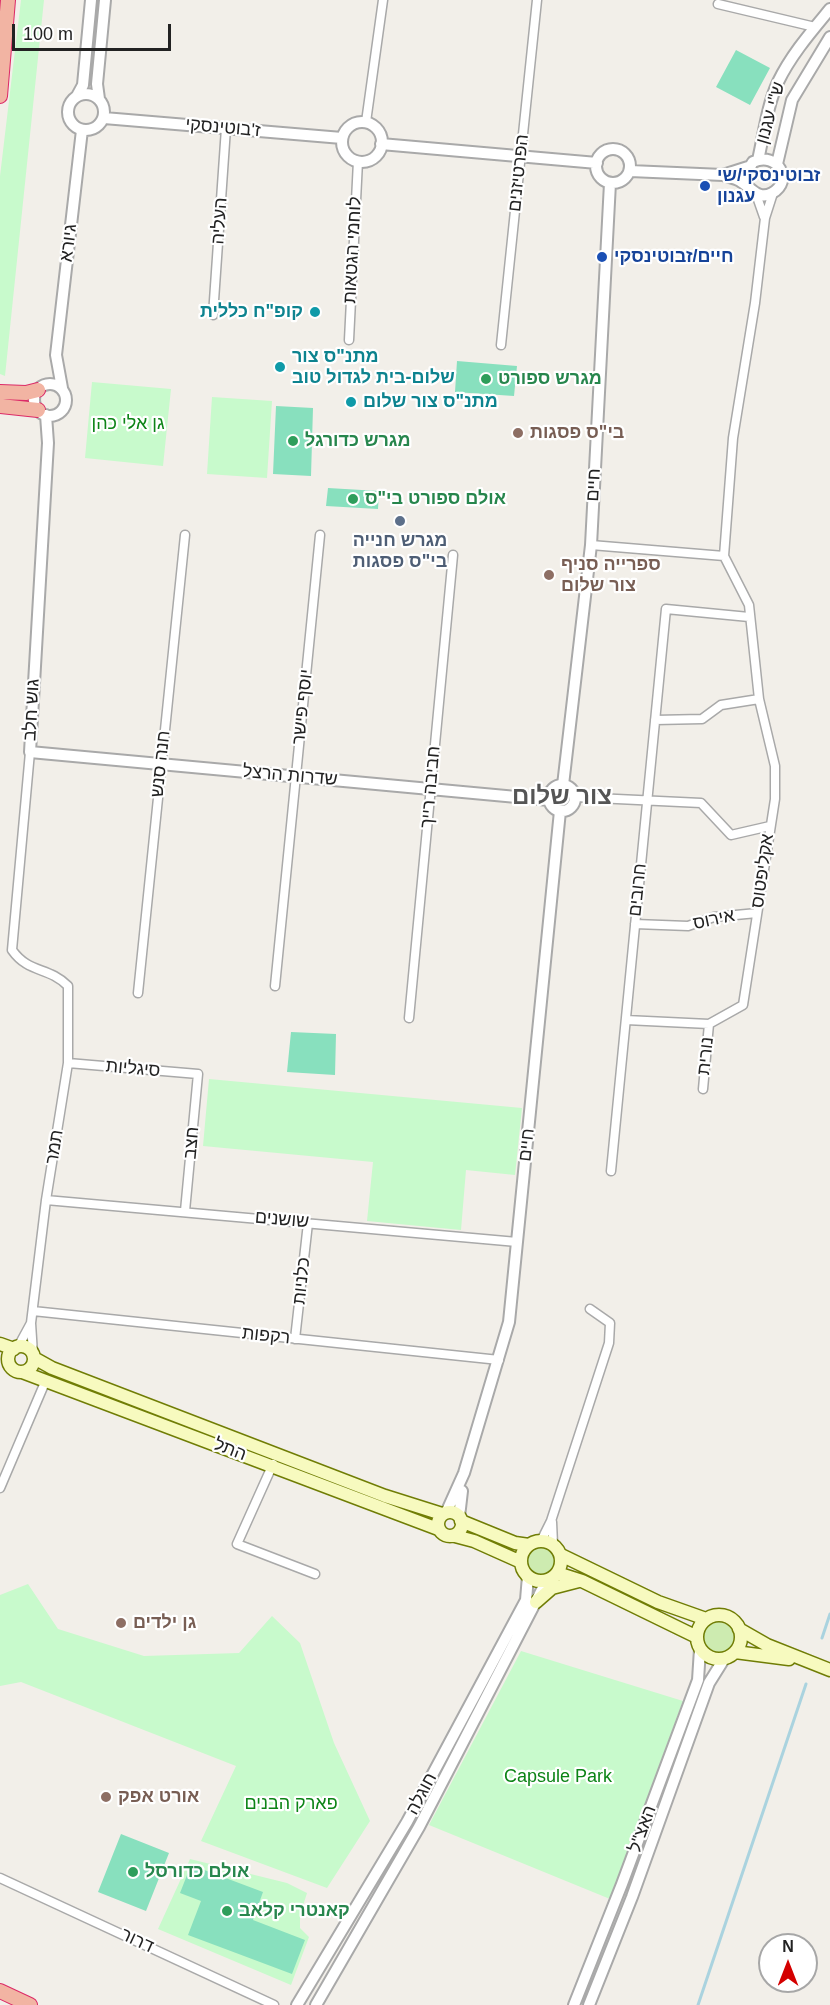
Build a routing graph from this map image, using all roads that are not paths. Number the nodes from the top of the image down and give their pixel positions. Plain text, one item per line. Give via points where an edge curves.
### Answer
1 (8, 0) edge
2 (92, 0) edge
3 (105, 0) edge
4 (383, 0) edge
5 (537, 0) edge
6 (718, 4) dead end
7 (830, 9) edge
8 (815, 27) junction
9 (830, 37) edge
10 (0, 96) edge
11 (77, 96) junction
12 (99, 99) junction
13 (104, 118) junction
14 (366, 122) junction
15 (226, 128) junction
16 (82, 130) junction
17 (342, 138) junction
18 (381, 144) junction
19 (521, 157) junction
20 (759, 160) junction
21 (358, 161) junction
22 (597, 163) junction
23 (777, 164) junction
24 (748, 167) junction
25 (630, 171) junction
26 (723, 175) junction
27 (610, 183) junction
28 (747, 185) junction
29 (773, 193) junction
30 (756, 194) junction
31 (765, 218) junction
32 (213, 315) dead end
33 (349, 340) dead end
34 (501, 345) dead end
35 (56, 355) junction
36 (42, 387) junction
37 (62, 388) junction
38 (4, 391) edge
39 (0, 406) edge
40 (47, 413) junction
41 (185, 536) dead end
42 (320, 536) dead end
43 (591, 545) junction
44 (453, 555) dead end
45 (724, 556) junction
46 (749, 617) junction
47 (759, 699) junction
48 (655, 720) junction
49 (30, 752) junction
50 (161, 764) junction
51 (296, 777) junction
52 (563, 785) junction
53 (431, 789) junction
54 (575, 797) junction
55 (549, 800) junction
56 (647, 800) junction
57 (560, 811) junction
58 (770, 826) junction
59 (757, 913) junction
60 (635, 924) junction
61 (57, 975) joint
62 (275, 986) dead end
63 (138, 993) dead end
64 (409, 1018) dead end
65 (626, 1020) junction
66 (710, 1024) junction
67 (68, 1063) junction
68 (198, 1074) joint
69 (703, 1089) dead end
70 (611, 1172) dead end
71 (46, 1200) junction
72 (185, 1212) junction
73 (308, 1223) junction
74 (517, 1242) junction
75 (590, 1309) dead end
76 (33, 1311) junction
77 (31, 1323) junction
78 (295, 1339) junction
79 (0, 1344) edge
80 (16, 1348) junction
81 (33, 1356) junction
82 (499, 1360) junction
83 (5, 1361) edge
84 (22, 1372) junction
85 (46, 1380) junction
86 (292, 1460) junction
87 (271, 1465) junction
88 (464, 1473) junction
89 (0, 1488) edge
90 (444, 1514) junction
91 (460, 1519) junction
92 (438, 1529) junction
93 (455, 1536) junction
94 (546, 1546) junction
95 (521, 1562) junction
96 (315, 1574) dead end
97 (528, 1576) junction
98 (552, 1577) junction
99 (582, 1581) junction
100 (536, 1602) junction
101 (706, 1619) junction
102 (739, 1629) junction
103 (698, 1643) junction
104 (735, 1652) junction
105 (724, 1659) junction
106 (829, 1669) edge
107 (0, 1878) edge
108 (0, 1991) edge
109 (30, 2005) edge
110 (274, 2005) edge
111 (297, 2005) edge
112 (316, 2005) edge
113 (574, 2005) edge
114 (589, 2005) edge

1 - 10 highway
2 - 11 street via 83,85
3 - 12 street
4 - 14 street
5 - 19 street, הפרטיזנים
6 - 8 street
7 - 8 street, ש"י עגנון
8 - 20 street, ש"י עגנון via 777,83
9 - 23 street, ש"י עגנון via 792,100
11 - 12 street via 89,94
11 - 16 street via 67,112 72,124
12 - 13 street
13 - 15 street, ז'בוטינסקי
13 - 16 street via 96,128
14 - 17 street via 354,123
14 - 18 street via 378,130
15 - 17 street, ז'בוטינסקי
15 - 32 street, העליה
16 - 35 street, גיורא
17 - 21 street via 345,153
18 - 19 street
18 - 21 street via 370,159
19 - 22 street
19 - 34 street, הפרטיזנים
20 - 23 street
20 - 24 street
21 - 33 street, לוחמי הגטאות
22 - 25 street via 603,153 620,151 628,159
22 - 27 street via 599,176
23 - 29 street via 782,182
24 - 26 street
24 - 28 street
25 - 26 street
25 - 27 street via 622,181
26 - 28 street
27 - 43 street, חיים
28 - 30 street
29 - 30 street
29 - 31 street
30 - 31 street
31 - 45 street via 733,438
35 - 36 street, גיורא
35 - 37 street, גיורא
36 - 37 street
36 - 38 highway
36 - 40 street, גיורא via 34,400
37 - 40 street via 66,403
39 - 40 highway
40 - 49 street, גוש חלב
41 - 50 street, חנה סנש
42 - 51 street, יוסף פישר
43 - 45 street
43 - 52 street, חיים
44 - 53 street, חביבה רייך
45 - 46 street, אקליפטוס via 745,593
46 - 47 street, אקליפטוס
46 - 48 street, חרובים via 666,609
47 - 48 street via 721,705 702,719
47 - 58 street, אקליפטוס via 775,766
48 - 56 street, חרובים
49 - 50 street, שדרות הרצל
49 - 61 street, גוש חלב via 12,950 22,964
50 - 51 street, שדרות הרצל
50 - 63 street, חנה סנש
51 - 53 street, שדרות הרצל
51 - 62 street, יוסף פישר
52 - 54 street via 572,789
52 - 55 street via 555,788
53 - 55 street, שדרות הרצל
53 - 64 street, חביבה רייך
54 - 56 street
54 - 57 street via 572,806
55 - 57 street
56 - 58 street via 701,803 731,835
56 - 60 street, חרובים
57 - 74 street, חיים
58 - 59 street, אקליפטוס
59 - 60 street, אירוס via 714,917 688,926
59 - 66 street, אקליפטוס via 743,1005
60 - 65 street, חרובים
61 - 67 street, תמר via 68,986
65 - 66 street
65 - 70 street, חרובים
66 - 69 street, נורית
67 - 68 street, סיגליות
67 - 71 street, תמר
68 - 72 street, חצב
71 - 72 street, שושנים
71 - 76 street, תמר
72 - 73 street, שושנים
73 - 74 street, שושנים
73 - 78 street, כלניות
74 - 82 street, חיים via 509,1322
75 - 94 street via 610,1323 609,1343
76 - 77 street, תמר
76 - 78 street, רקפות
77 - 80 street, תמר
77 - 81 street, תמר
78 - 82 street, רקפות
79 - 80 main road
80 - 81 main road via 27,1348
80 - 83 main road
81 - 84 main road via 29,1369
81 - 86 main road, התל via 52,1368
82 - 88 street, חיים
83 - 84 main road
84 - 85 main road, התל
85 - 87 main road, התל
85 - 89 street
86 - 87 street via 281,1459
86 - 90 main road, התל
87 - 92 main road, התל
87 - 96 street via 237,1544
88 - 90 street, חיים
88 - 91 street, חיים
90 - 91 main road via 454,1513
90 - 92 main road
91 - 93 main road via 460,1530
91 - 94 main road via 515,1543
92 - 93 main road via 447,1536
93 - 95 main road
94 - 95 main road via 523,1552
94 - 98 main road
94 - 101 main road via 658,1602
95 - 97 main road
97 - 98 main road via 540,1581
97 - 111 street, חוגלה via 526,1600 407,1822
98 - 99 main road
98 - 100 street, חוגלה
99 - 100 main road via 557,1585
99 - 103 main road
100 - 112 street, חוגלה via 419,1827
101 - 102 main road via 727,1617
101 - 103 main road via 701,1624
102 - 104 main road via 741,1640
102 - 106 main road via 767,1645
103 - 105 main road via 710,1658
103 - 113 street, האצ"ל via 698,1680
104 - 105 main road
104 - 106 main road
105 - 114 street, האצ"ל via 710,1683
107 - 110 street, דרור
108 - 109 highway

